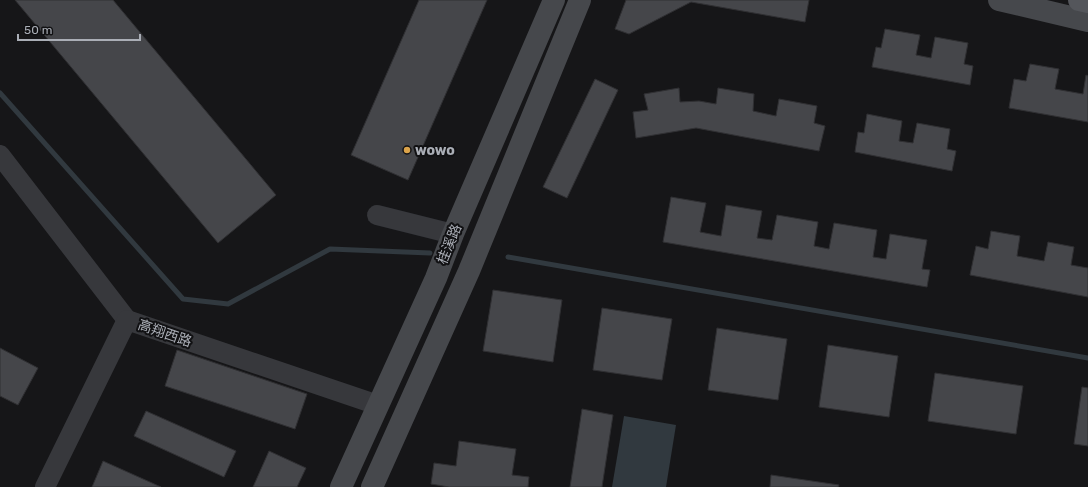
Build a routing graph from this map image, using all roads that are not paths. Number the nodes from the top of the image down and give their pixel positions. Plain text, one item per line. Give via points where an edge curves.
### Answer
1 (554, 0) edge
2 (580, 0) edge
3 (999, 0) edge
4 (1079, 0) edge
5 (1088, 2) edge
6 (1088, 21) edge
7 (0, 155) edge
8 (377, 215) dead end
9 (453, 234) junction
10 (127, 320) junction
11 (378, 405) junction
12 (45, 487) edge
13 (341, 487) edge
14 (372, 487) edge

1 - 9 main road, 桂溪路
2 - 14 main road, 桂溪路 via 469,271
3 - 6 main road
4 - 5 main road
7 - 10 street
8 - 9 street
9 - 11 main road, 桂溪路 via 436,278
10 - 11 street, 高翔西路
10 - 12 street, 高翔西路
11 - 13 main road, 桂溪路

